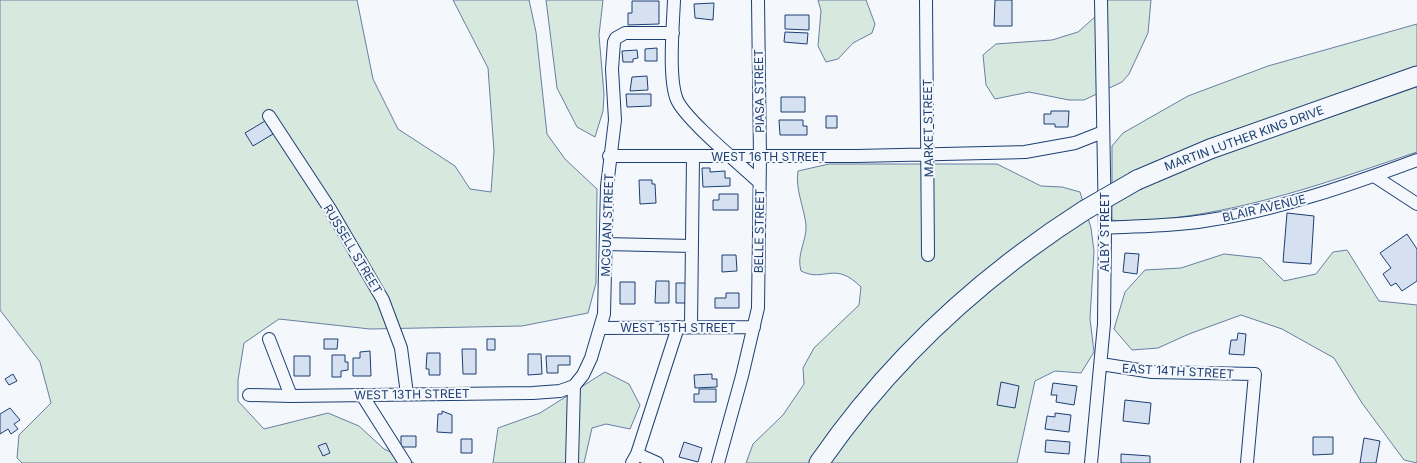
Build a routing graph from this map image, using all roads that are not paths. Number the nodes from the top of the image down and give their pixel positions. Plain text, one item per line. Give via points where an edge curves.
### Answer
1 (674, 0) edge
2 (758, 0) edge
3 (926, 0) edge
4 (1101, 0) edge
5 (673, 33) junction
6 (1417, 76) edge
7 (269, 116) dead end
8 (1103, 132) junction
9 (929, 154) junction
10 (609, 156) junction
11 (693, 157) junction
12 (732, 157) junction
13 (760, 157) junction
14 (1417, 160) edge
15 (1374, 176) junction
16 (759, 182) junction
17 (1417, 204) edge
18 (1105, 228) junction
19 (606, 244) junction
20 (692, 246) junction
21 (928, 255) dead end
22 (691, 326) junction
23 (678, 327) junction
24 (754, 327) junction
25 (602, 328) junction
26 (269, 339) dead end
27 (1101, 364) junction
28 (574, 386) junction
29 (406, 394) junction
30 (249, 395) dead end
31 (362, 395) junction
32 (291, 396) junction
33 (634, 458) edge
34 (405, 463) edge
35 (572, 463) edge
36 (657, 463) edge
37 (718, 463) edge
38 (819, 463) edge
39 (1091, 463) edge
40 (1248, 463) edge

1 - 5 street, BELLE STREET
2 - 13 street, PIASA STREET
3 - 9 street, MARKET STREET
4 - 8 street, ALBY STREET
5 - 10 street, MCGUAN STREET via 625,33 616,38 612,69 615,120
5 - 12 street, BELLE STREET via 677,100
6 - 38 highway, MARTIN LUTHER KING DRIVE, bridge via 1210,148 1137,180 1085,210 1013,260 950,312 892,370
7 - 29 street, RUSSELL STREET via 330,209 383,300 401,348
8 - 9 street, WEST 16TH STREET via 1044,150
8 - 18 street, ALBY STREET
9 - 13 street, WEST 16TH STREET
9 - 21 street, MARKET STREET
10 - 11 street, WEST 16TH STREET
10 - 19 street, MCGUAN STREET
11 - 12 street, WEST 16TH STREET
11 - 20 street
12 - 13 street, WEST 16TH STREET
12 - 16 street, BELLE STREET
13 - 16 street, PIASA STREET
14 - 15 street, BLAIR AVENUE
15 - 17 street
15 - 18 street, BLAIR AVENUE via 1311,197 1231,217 1172,225
16 - 24 street, BELLE STREET via 758,308
18 - 27 street, ALBY STREET
19 - 20 street
19 - 25 street, MCGUAN STREET
20 - 22 street
22 - 23 street, WEST 15TH STREET
22 - 24 street, WEST 15TH STREET
23 - 25 street, WEST 15TH STREET
23 - 33 street
24 - 37 street, BELLE STREET
25 - 28 street, MCGUAN STREET via 583,375
26 - 32 street
27 - 39 street, ALBY STREET
27 - 40 street, EAST 14TH STREET via 1152,372 1255,374
28 - 29 street, WEST 13TH STREET via 560,391 533,393
28 - 35 street
29 - 31 street, WEST 13TH STREET
30 - 32 street, WEST 13TH STREET
31 - 32 street, WEST 13TH STREET
31 - 34 street
33 - 36 street

